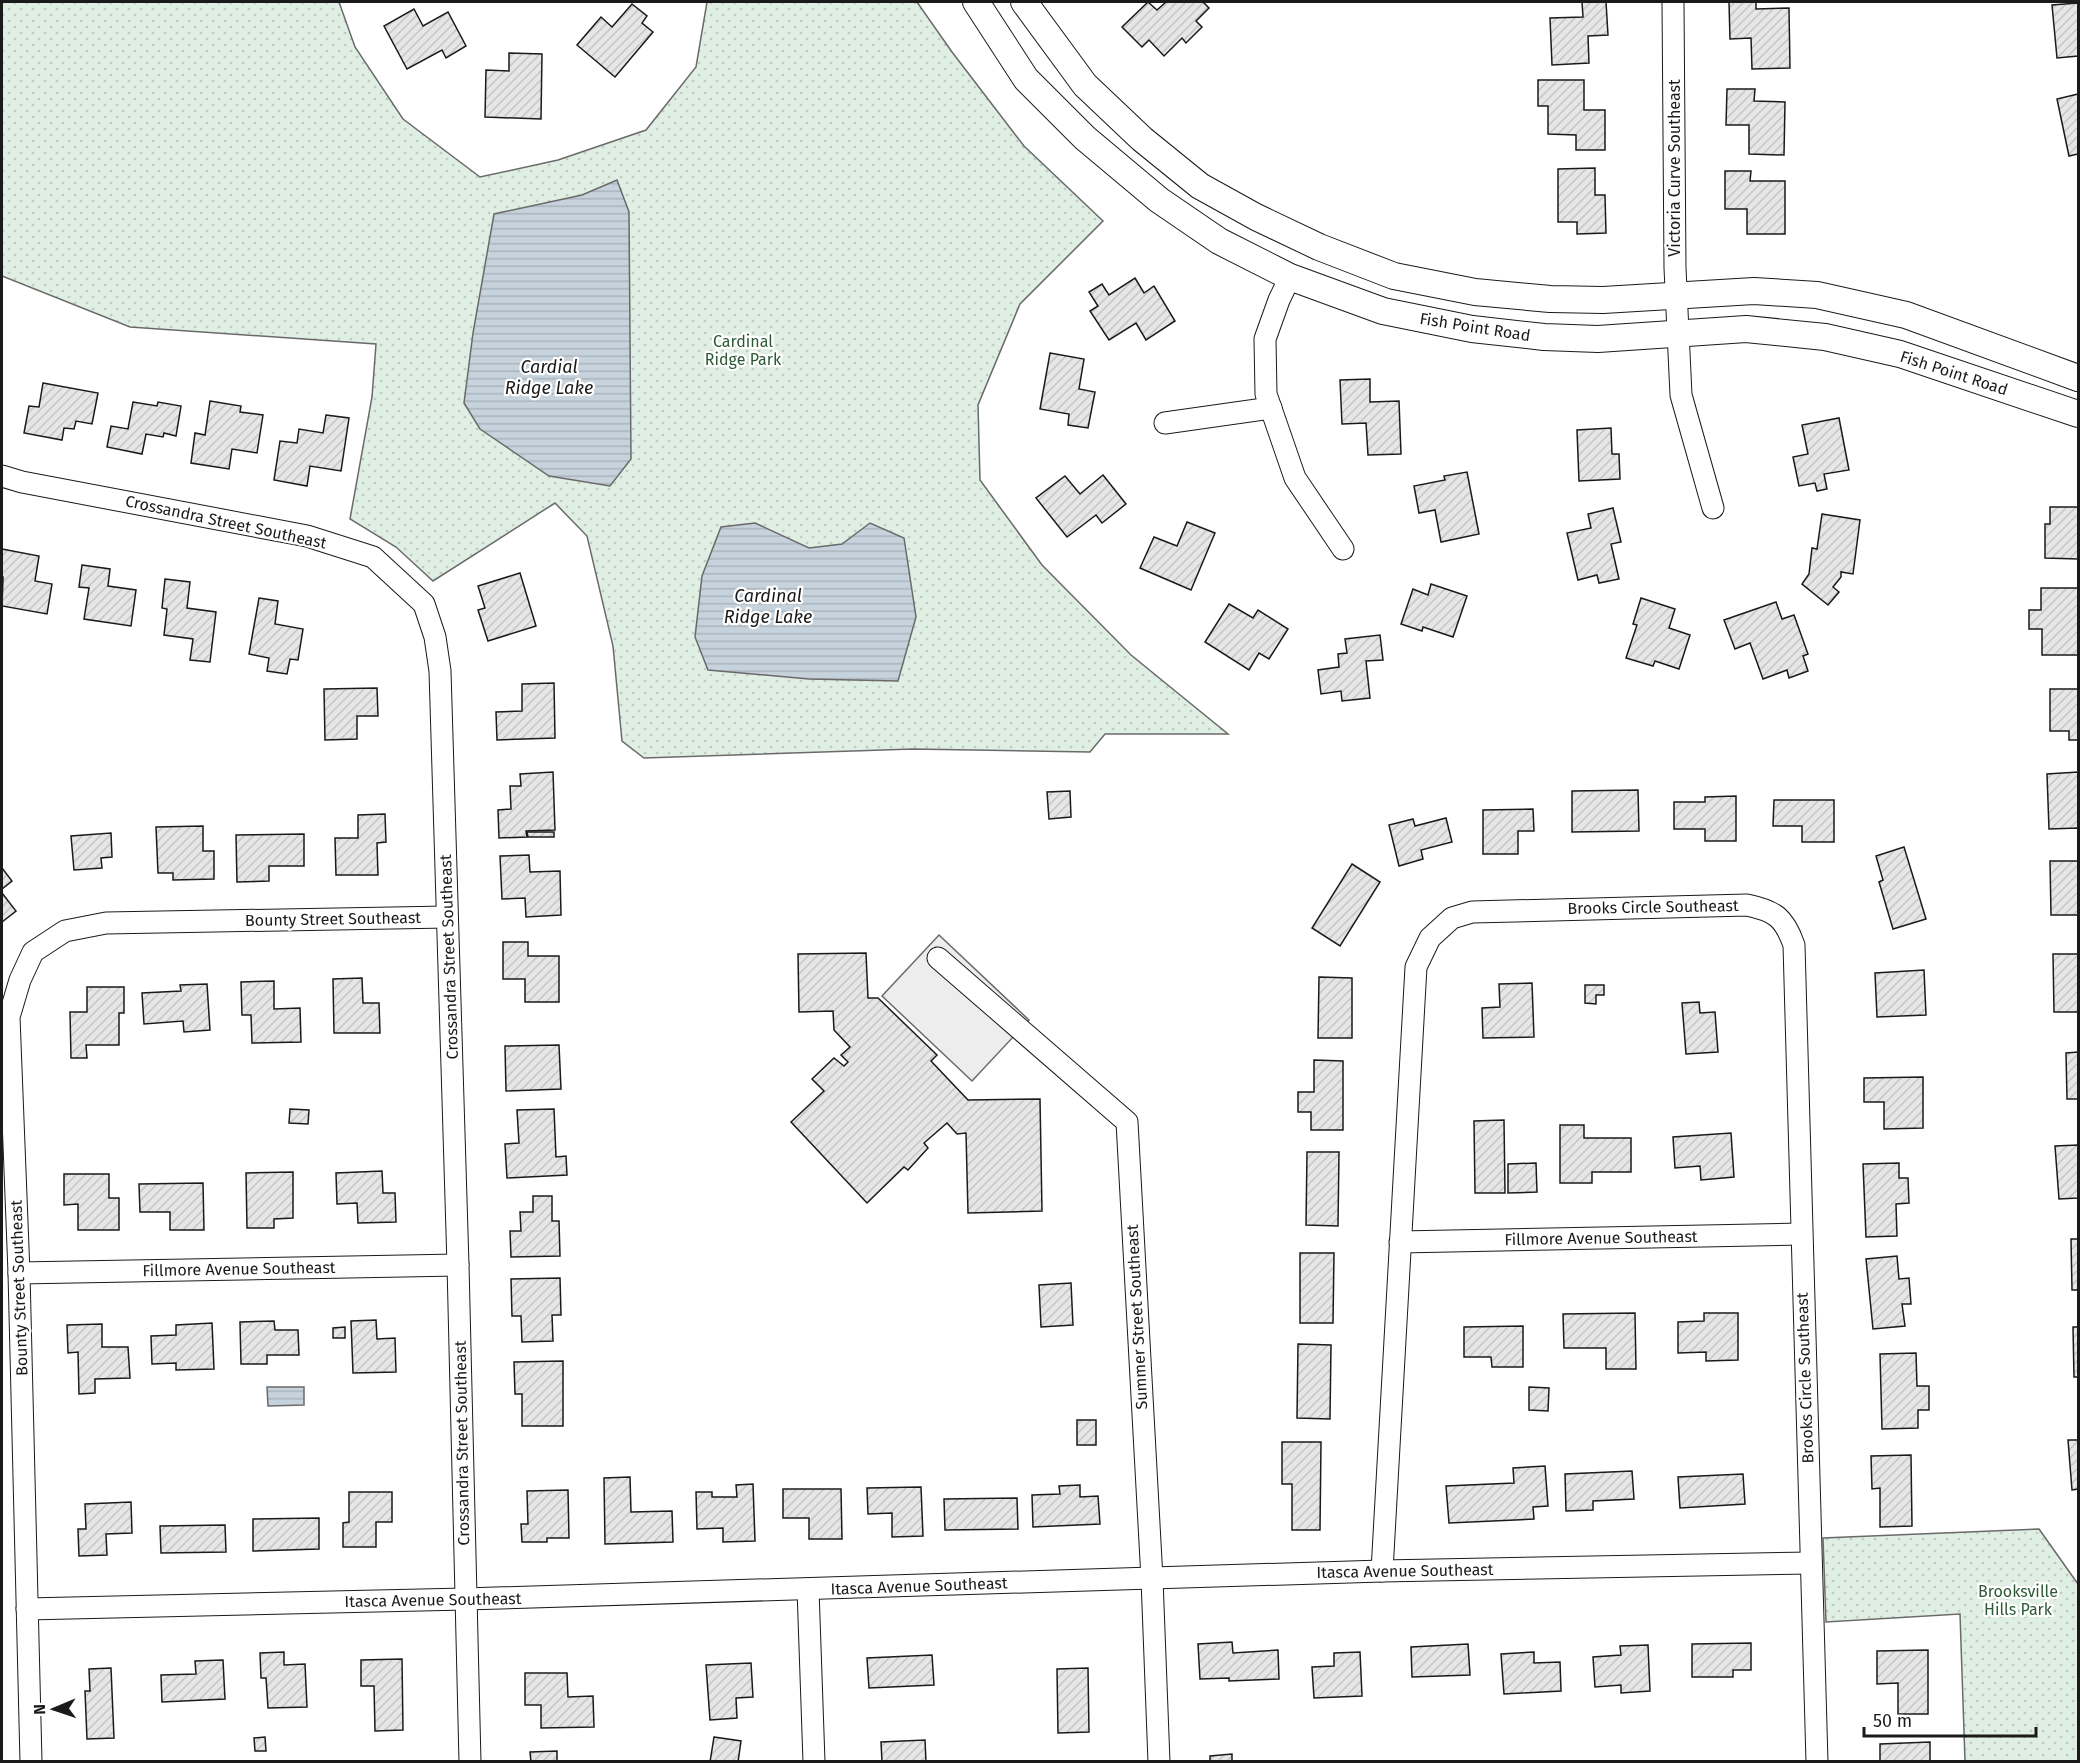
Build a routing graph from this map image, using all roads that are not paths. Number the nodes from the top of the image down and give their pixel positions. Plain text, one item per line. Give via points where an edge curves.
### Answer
1 (976, 2) edge
2 (1024, 2) edge
3 (1673, 2) edge
4 (1290, 277) junction
5 (1675, 296) junction
6 (1678, 334) junction
7 (2079, 378) edge
8 (1271, 408) junction
9 (2079, 414) edge
10 (1165, 423) dead end
11 (2, 476) edge
12 (1713, 508) dead end
13 (1343, 549) dead end
14 (447, 917) junction
15 (938, 958) dead end
16 (1801, 1234) junction
17 (1400, 1242) junction
18 (458, 1265) junction
19 (19, 1273) junction
20 (1811, 1563) junction
21 (1382, 1571) junction
22 (1152, 1579) junction
23 (808, 1589) junction
24 (465, 1599) junction
25 (27, 1609) junction
26 (31, 1761) edge
27 (470, 1761) edge
28 (814, 1761) edge
29 (1159, 1761) edge
30 (1817, 1761) edge

1 - 4 street, Fish Point Road via 1026,79 1085,138 1159,200 1219,241
2 - 5 street via 1085,85 1142,139 1200,186 1319,247 1394,276 1475,292 1550,299
3 - 5 street, Victoria Curve Southeast
4 - 6 street, Fish Point Road via 1383,311 1472,329 1598,339
4 - 8 street via 1265,339 1266,394
5 - 6 street, Victoria Curve Southeast
5 - 7 street via 1754,291 1817,295 1906,315
6 - 9 street, Fish Point Road via 1746,329 1825,337 1900,354
6 - 12 street, Victoria Curve Southeast via 1681,395
8 - 10 street
8 - 13 street via 1295,478
11 - 14 street, Crossandra Street Southeast via 308,536 373,557 404,584 424,604 435,637 440,671
14 - 18 street, Crossandra Street Southeast
14 - 19 street, Bounty Street Southeast via 106,923 65,931 33,952 9,1017
15 - 22 street, Summer Street Southeast via 1127,1122
16 - 17 street, Fillmore Avenue Southeast
16 - 17 street, Brooks Circle Southeast via 1794,945 1778,915 1747,905 1472,912 1452,918 1430,938 1416,968
16 - 20 street, Brooks Circle Southeast
17 - 21 street, Brooks Circle Southeast
18 - 19 street, Fillmore Avenue Southeast
18 - 24 street, Crossandra Street Southeast
19 - 25 street, Bounty Street Southeast
20 - 21 street, Itasca Avenue Southeast
20 - 30 street, Brooks Circle Southeast
21 - 22 street, Itasca Avenue Southeast
22 - 23 street, Itasca Avenue Southeast
22 - 29 street, Summer Street Southeast
23 - 24 street, Itasca Avenue Southeast
23 - 28 street
24 - 25 street, Itasca Avenue Southeast
24 - 27 street, Crossandra Street Southeast
25 - 26 street, Bounty Street Southeast

